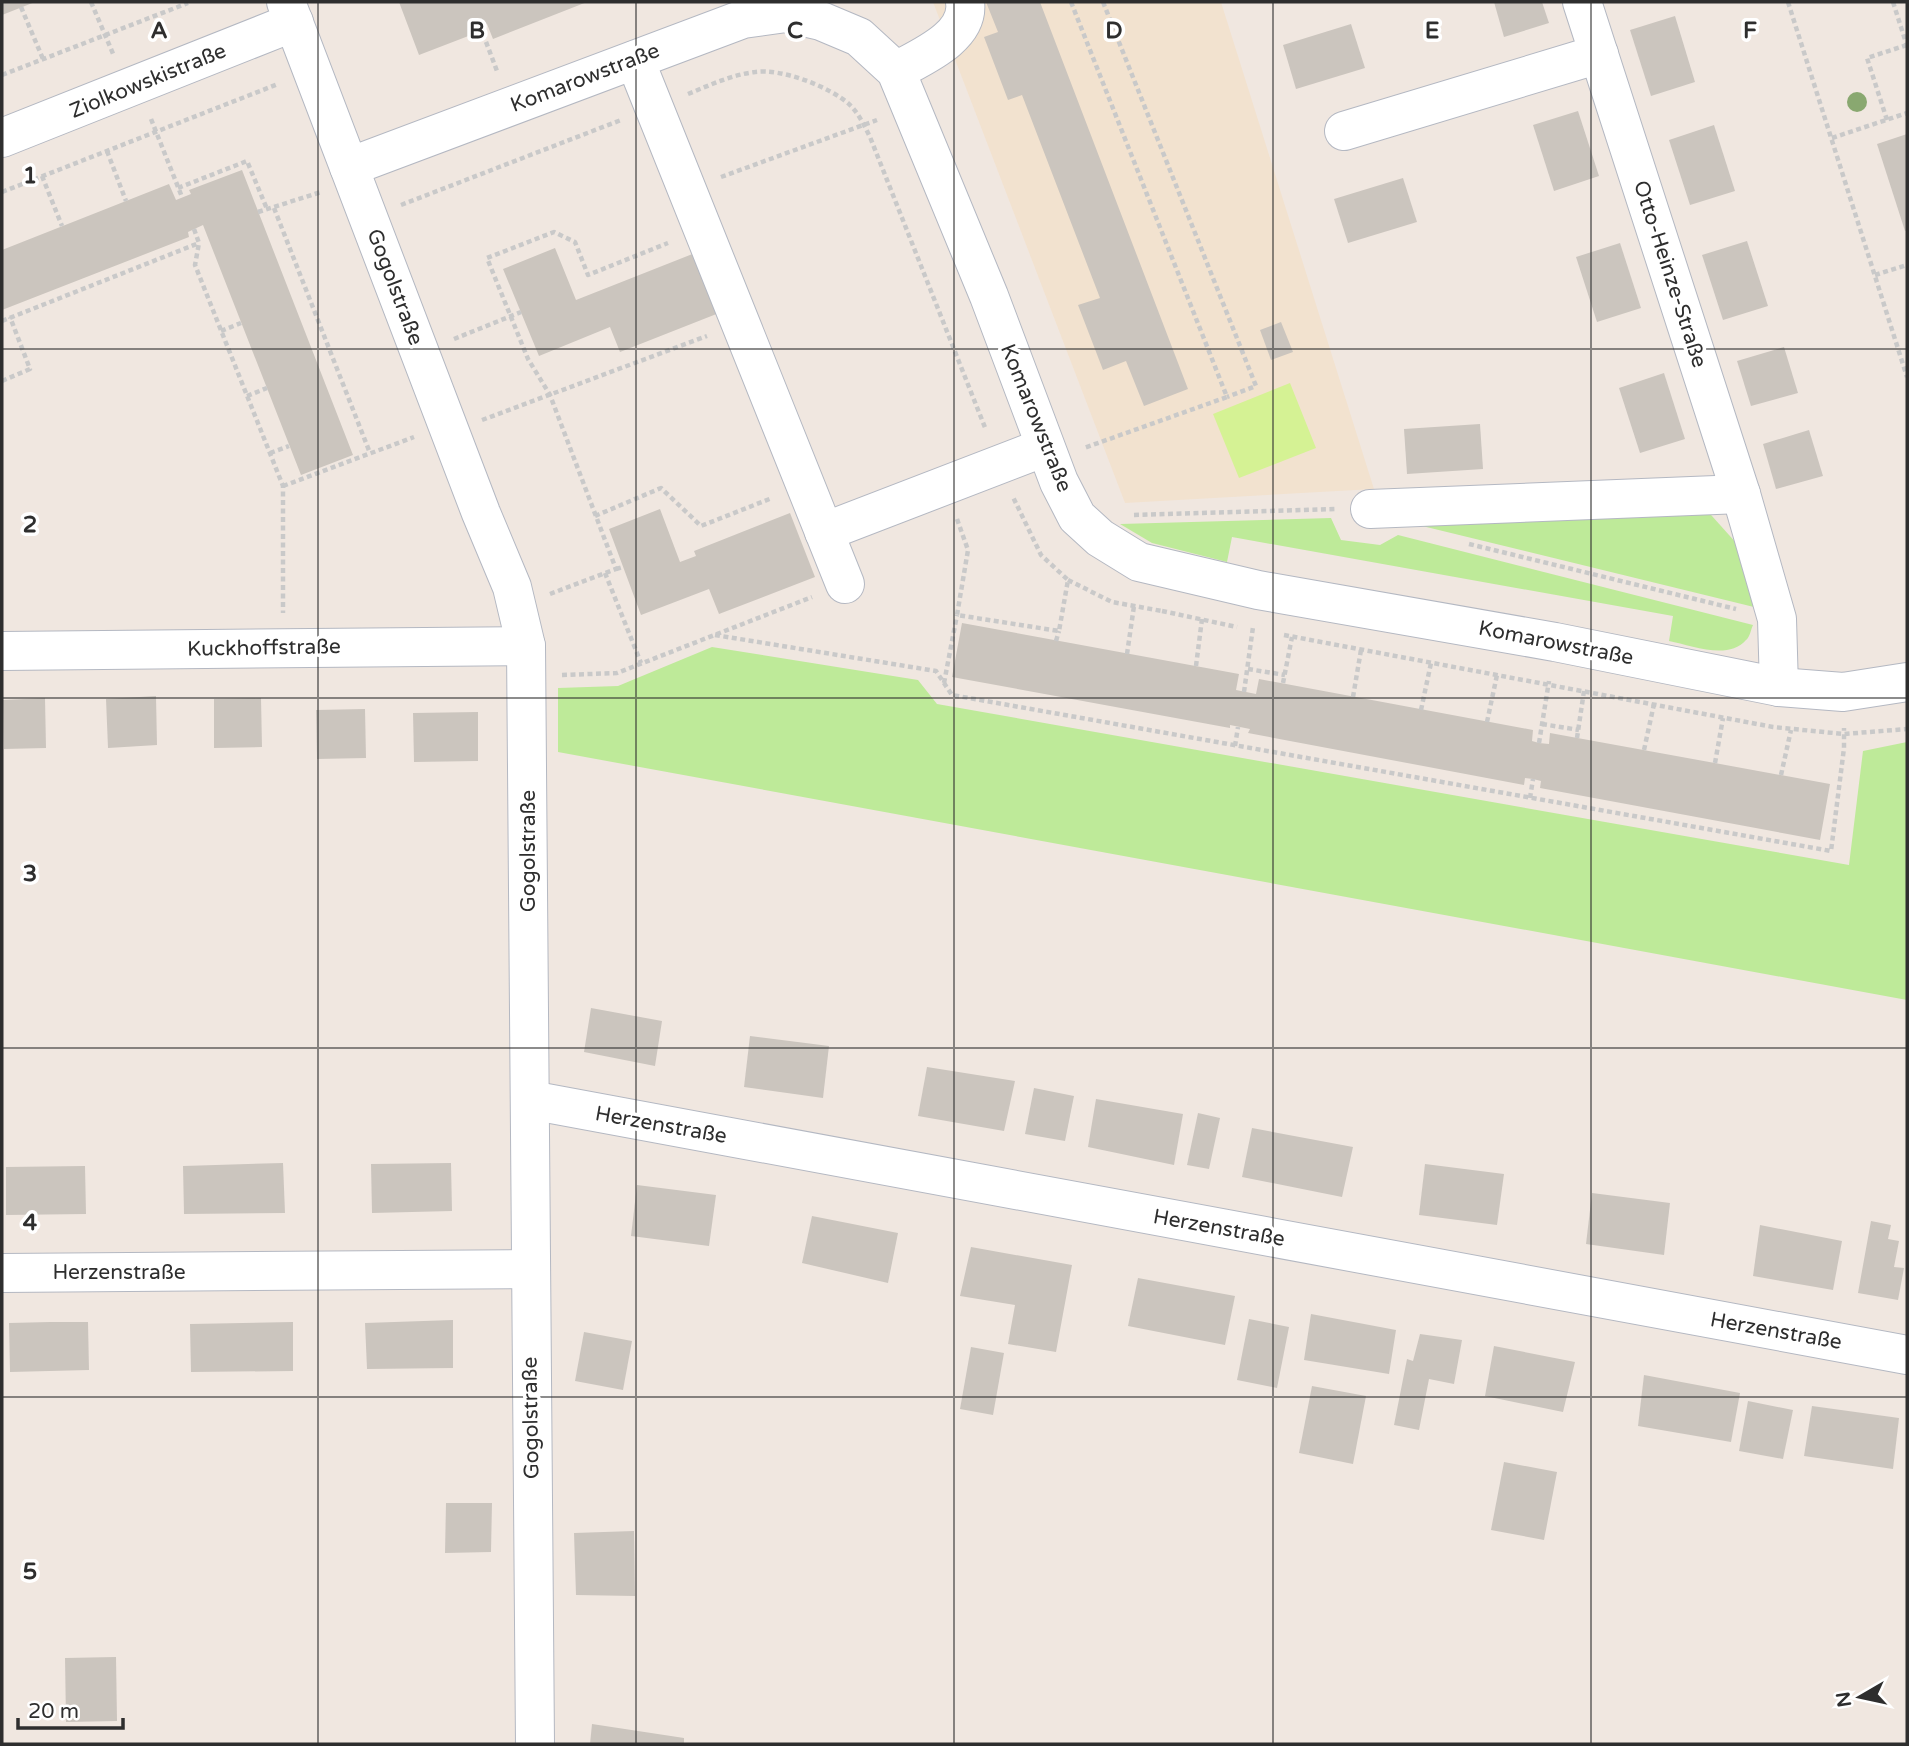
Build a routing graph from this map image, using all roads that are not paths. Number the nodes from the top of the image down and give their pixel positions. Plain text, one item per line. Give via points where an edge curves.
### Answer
1 (965, 2) edge
2 (1582, 2) edge
3 (290, 12) edge
4 (1599, 54) junction
5 (635, 60) junction
6 (896, 71) junction
7 (1345, 131) dead end
8 (2, 138) edge
9 (352, 174) junction
10 (1048, 453) junction
11 (1741, 494) junction
12 (1370, 509) road end
13 (824, 532) junction
14 (845, 584) road end
15 (2, 651) edge
16 (526, 661) junction
17 (1907, 682) edge
18 (1779, 687) junction
19 (530, 1100) junction
20 (530, 1269) junction
21 (2, 1273) edge
22 (1907, 1355) edge
23 (535, 1744) edge

1 - 6 street via 956,31
2 - 4 street, Otto-Heinze-Straße
3 - 8 street, Ziolkowskistraße via 134,87
3 - 9 street, Gogolstraße
4 - 7 street
4 - 11 street, Otto-Heinze-Straße
5 - 6 street, Komarowstraße via 743,19 786,13 859,37
5 - 9 street, Komarowstraße
5 - 13 street
6 - 10 street, Komarowstraße
9 - 16 street, Gogolstraße via 512,587
10 - 13 street via 1000,465
10 - 18 street, Komarowstraße via 1077,517 1139,562 1258,590
11 - 12 street
11 - 18 street, Otto-Heinze-Straße via 1777,619
13 - 14 street
15 - 16 street, Kuckhoffstraße via 283,648
16 - 19 street, Gogolstraße
17 - 18 street, Komarowstraße via 1843,692
19 - 20 street, Gogolstraße
19 - 22 street, Herzenstraße
20 - 21 street, Herzenstraße
20 - 23 street, Gogolstraße

